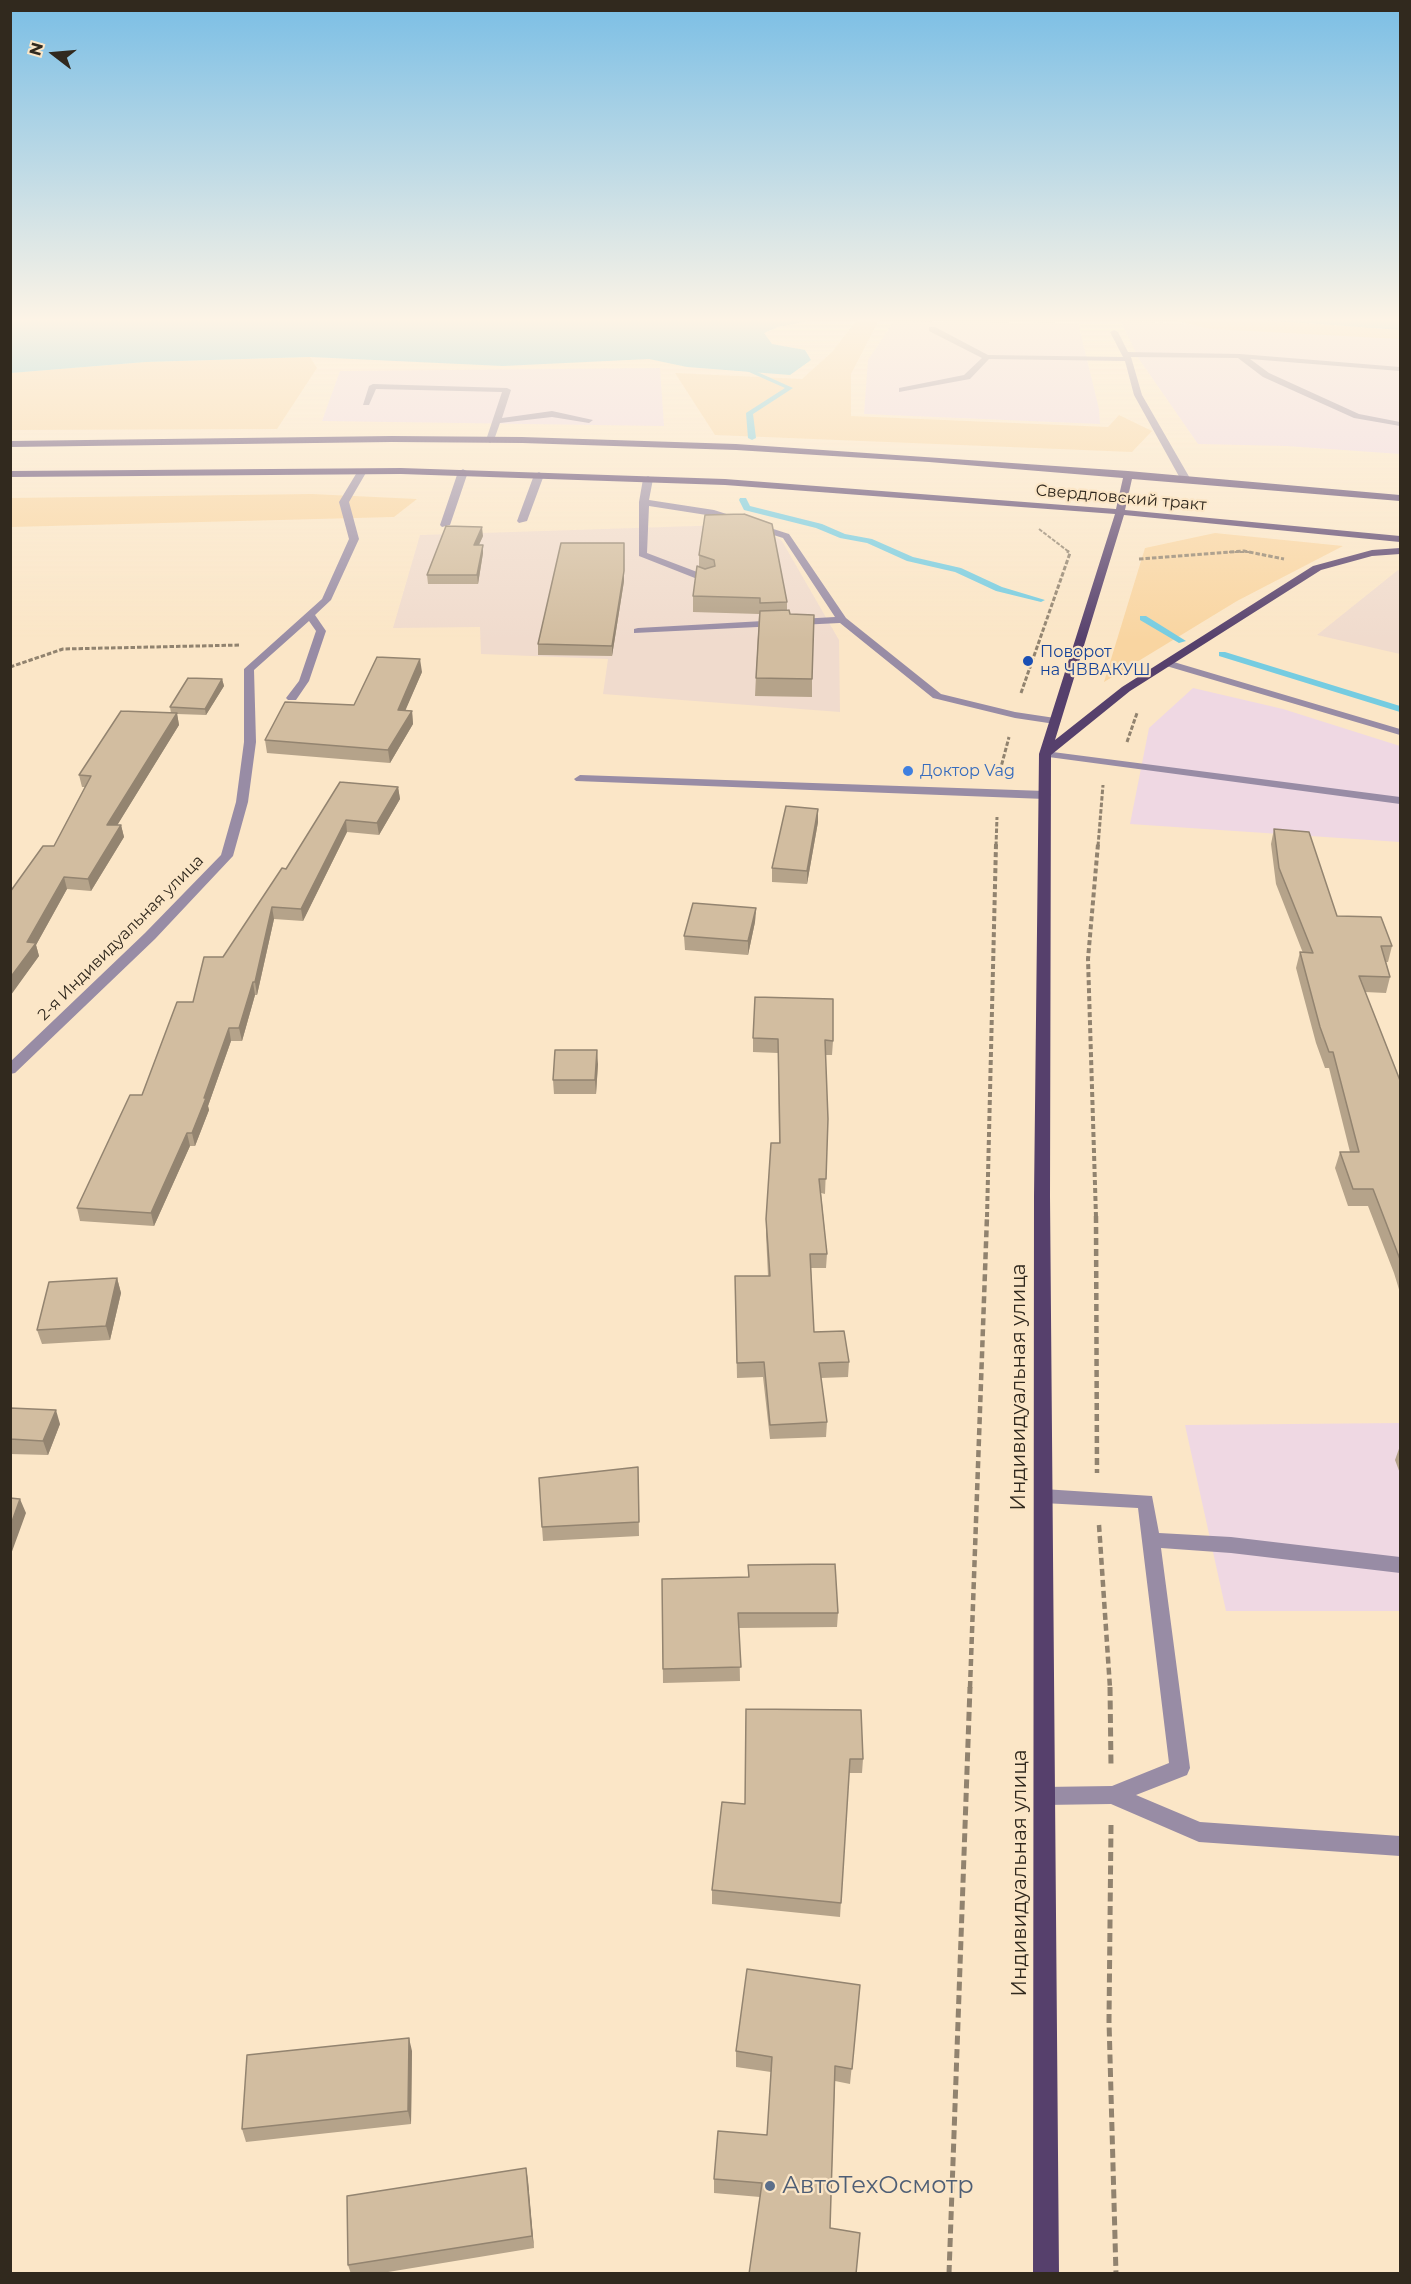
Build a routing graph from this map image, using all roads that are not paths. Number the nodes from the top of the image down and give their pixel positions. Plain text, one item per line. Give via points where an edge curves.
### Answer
1 (494, 427) edge
2 (1156, 427) edge
3 (490, 440) junction
4 (10, 444) edge
5 (362, 471) junction
6 (463, 472) junction
7 (10, 474) edge
8 (1128, 474) junction
9 (539, 475) junction
10 (648, 479) junction
11 (1186, 480) junction
12 (1401, 498) edge
13 (644, 502) junction
14 (1120, 512) junction
15 (522, 521) dead end
16 (445, 525) edge
17 (1401, 539) edge
18 (1401, 551) edge
19 (709, 580) edge
20 (310, 615) junction
21 (842, 620) junction
22 (638, 631) dead end
23 (1167, 663) junction
24 (292, 698) dead end
25 (1055, 721) junction
26 (1401, 732) edge
27 (1045, 754) junction
28 (580, 778) dead end
29 (1045, 795) junction
30 (1401, 801) edge
31 (10, 1070) edge
32 (1043, 1496) junction
33 (1151, 1540) junction
34 (1401, 1565) edge
35 (1112, 1795) junction
36 (1044, 1796) junction
37 (1401, 1846) edge
38 (1046, 2274) edge

1 - 3 street
2 - 11 street
3 - 4 main road, Свердловский тракт
3 - 8 main road, Свердловский тракт via 736,447
5 - 6 main road, Свердловский тракт
5 - 7 main road, Свердловский тракт
5 - 20 street, 2-я Индивидуальная улица via 344,502 354,539 326,600
6 - 9 main road, Свердловский тракт
6 - 16 street
8 - 11 main road, Свердловский тракт
8 - 14 main road, Индивидуальная улица
9 - 10 main road, Свердловский тракт
9 - 15 street
10 - 13 street
10 - 14 main road, Свердловский тракт
11 - 12 main road, Свердловский тракт
13 - 19 street via 642,554
13 - 21 street via 714,513 786,536
14 - 17 main road, Свердловский тракт
14 - 25 main road, Индивидуальная улица
18 - 23 main road via 1372,553 1317,568
20 - 24 street via 321,631 304,681
20 - 31 street, 2-я Индивидуальная улица via 249,669 250,742 242,802 227,856
21 - 22 street
21 - 25 street via 937,696
23 - 26 street
23 - 27 main road via 1126,689
25 - 27 main road, Индивидуальная улица
27 - 29 main road, Индивидуальная улица
27 - 30 street
28 - 29 street
29 - 32 main road, Индивидуальная улица
32 - 33 street via 1146,1501
32 - 36 main road, Индивидуальная улица
33 - 34 street
33 - 35 street via 1180,1768
35 - 36 street
35 - 37 street via 1199,1832
36 - 38 main road, Индивидуальная улица

